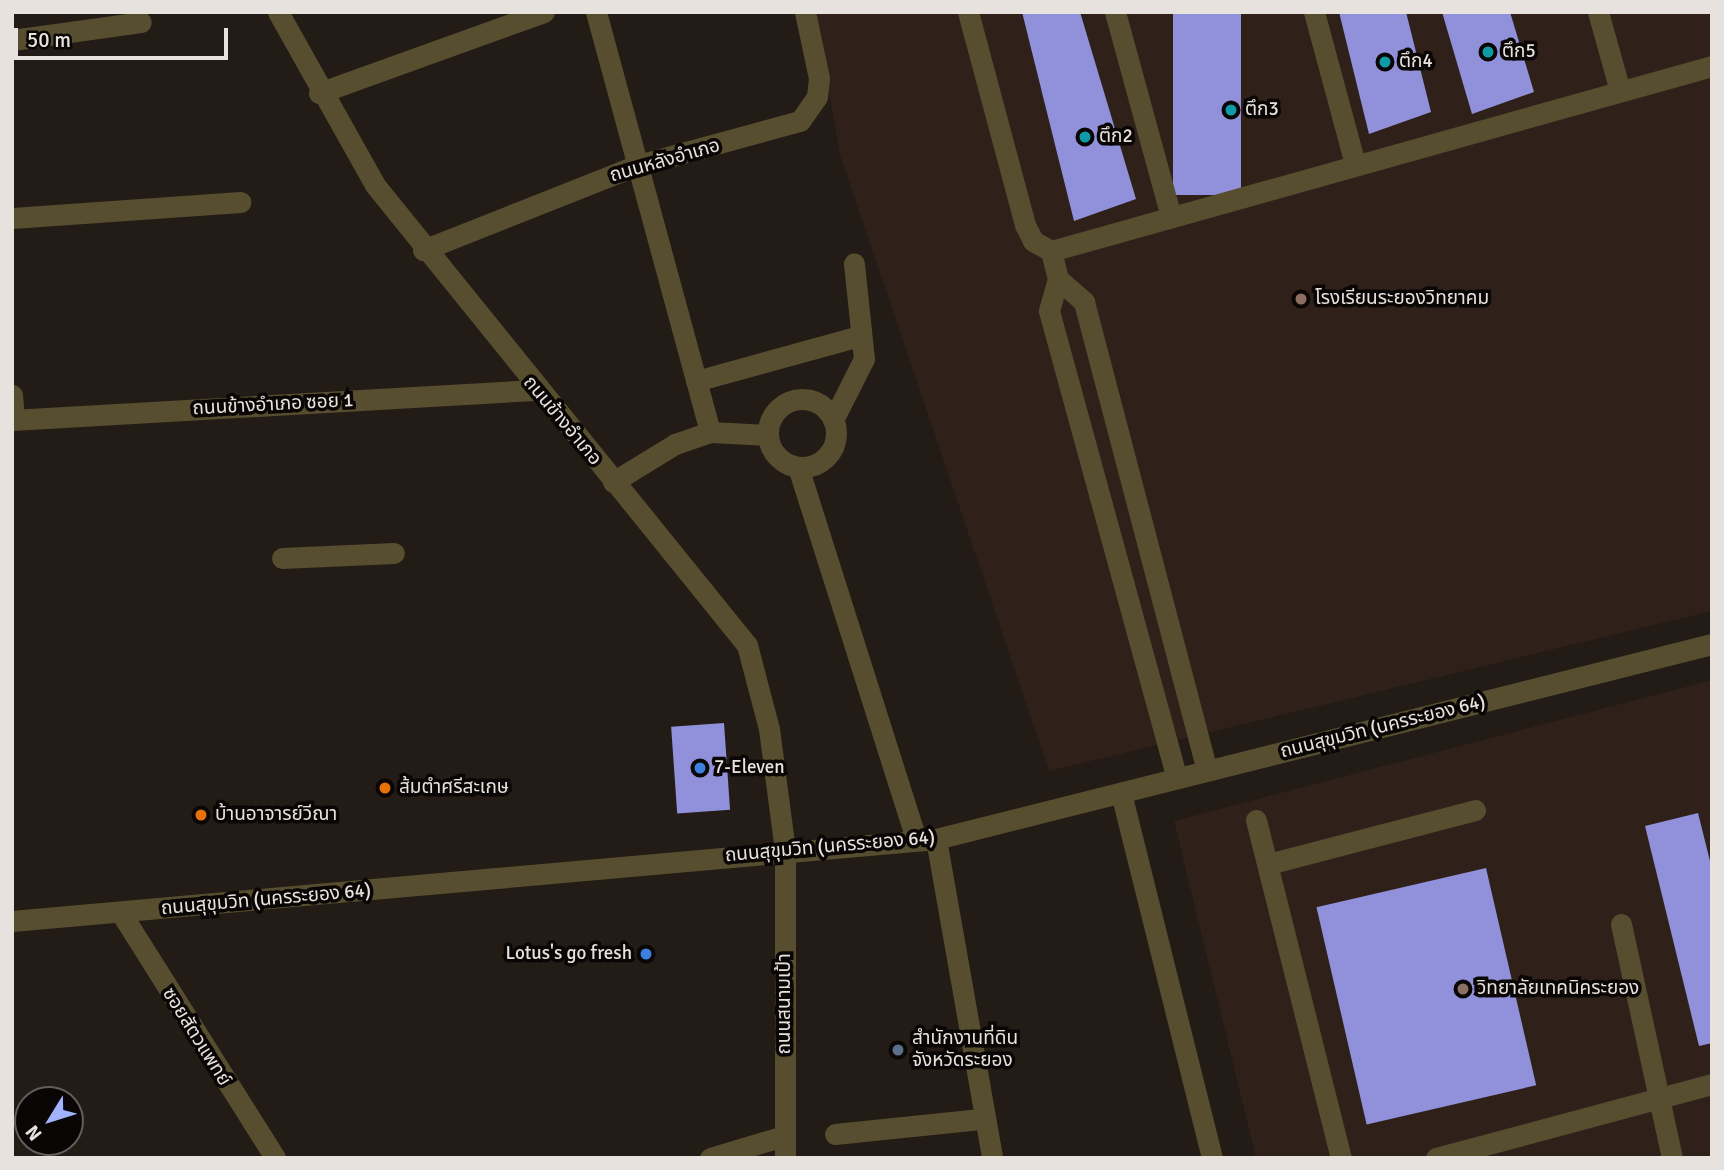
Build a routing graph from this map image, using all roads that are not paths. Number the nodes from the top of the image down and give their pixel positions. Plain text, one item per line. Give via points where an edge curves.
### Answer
1 (278, 12) edge
2 (544, 12) edge
3 (596, 12) edge
4 (805, 12) edge
5 (968, 12) edge
6 (1115, 12) edge
7 (1314, 12) edge
8 (1598, 12) edge
9 (141, 22) dead end
10 (12, 40) edge
11 (1712, 66) edge
12 (1620, 91) junction
13 (319, 93) junction
14 (1355, 164) junction
15 (635, 166) junction
16 (240, 202) dead end
17 (1171, 217) junction
18 (12, 218) edge
19 (423, 250) junction
20 (1051, 251) junction
21 (854, 264) dead end
22 (1058, 278) junction
23 (859, 336) junction
24 (696, 381) junction
25 (534, 390) junction
26 (12, 395) edge
27 (13, 420) edge
28 (833, 420) junction
29 (710, 432) junction
30 (768, 435) junction
31 (798, 467) junction
32 (612, 482) junction
33 (394, 552) dead end
34 (282, 558) dead end
35 (1711, 649) edge
36 (1207, 770) junction
37 (1177, 778) junction
38 (1121, 793) junction
39 (1475, 810) dead end
40 (1256, 820) dead end
41 (926, 840) junction
42 (785, 850) junction
43 (1268, 864) junction
44 (121, 914) junction
45 (12, 921) edge
46 (1621, 924) dead end
47 (1712, 1084) edge
48 (1659, 1098) junction
49 (980, 1119) junction
50 (835, 1134) dead end
51 (784, 1136) junction
52 (275, 1158) edge
53 (710, 1158) edge
54 (785, 1158) edge
55 (992, 1158) edge
56 (1212, 1158) edge
57 (1341, 1158) edge
58 (1436, 1158) edge
59 (1672, 1158) edge

1 - 13 street, ถนนข้างอำเภอ
2 - 13 street
3 - 15 street
4 - 15 street, ถนนหลังอำเภอ via 819,78 808,116
5 - 20 street via 1025,225 1033,241
6 - 17 street
7 - 14 street
8 - 12 street
9 - 10 street
11 - 12 street
12 - 14 street
13 - 19 street, ถนนข้างอำเภอ
14 - 17 street
15 - 19 street, ถนนหลังอำเภอ
15 - 24 street
16 - 18 street
17 - 20 street
19 - 25 street, ถนนข้างอำเภอ
20 - 22 street
21 - 23 street
22 - 36 street via 1084,302
22 - 37 street via 1049,312
23 - 24 street
23 - 28 street via 864,359 858,381
24 - 29 street
25 - 27 street, ถนนข้างอำเภอ ซอย 1
25 - 32 street, ถนนข้างอำเภอ
26 - 27 street
28 - 30 street via 817,403 794,400 775,413
28 - 31 street via 829,454
29 - 30 street
29 - 32 street via 675,444
30 - 31 street via 778,457
31 - 41 street
32 - 42 street, ถนนข้างอำเภอ via 747,645 769,729
33 - 34 street
35 - 36 street, ถนนสุขุมวิท (นครระยอง 64)
36 - 37 street, ถนนสุขุมวิท (นครระยอง 64)
37 - 38 street, ถนนสุขุมวิท (นครระยอง 64)
38 - 41 street, ถนนสุขุมวิท (นครระยอง 64)
38 - 56 street
39 - 43 street
40 - 43 street
41 - 42 street, ถนนสุขุมวิท (นครระยอง 64)
41 - 49 street
42 - 44 street, ถนนสุขุมวิท (นครระยอง 64)
42 - 51 street, ถนนสนามเป้า
43 - 57 street
44 - 45 street, ถนนสุขุมวิท (นครระยอง 64)
44 - 52 street, ซอยสัตวแพทย์
46 - 48 street
47 - 48 street
48 - 58 street
48 - 59 street
49 - 50 street
49 - 55 street
51 - 53 street
51 - 54 street, ถนนสนามเป้า

